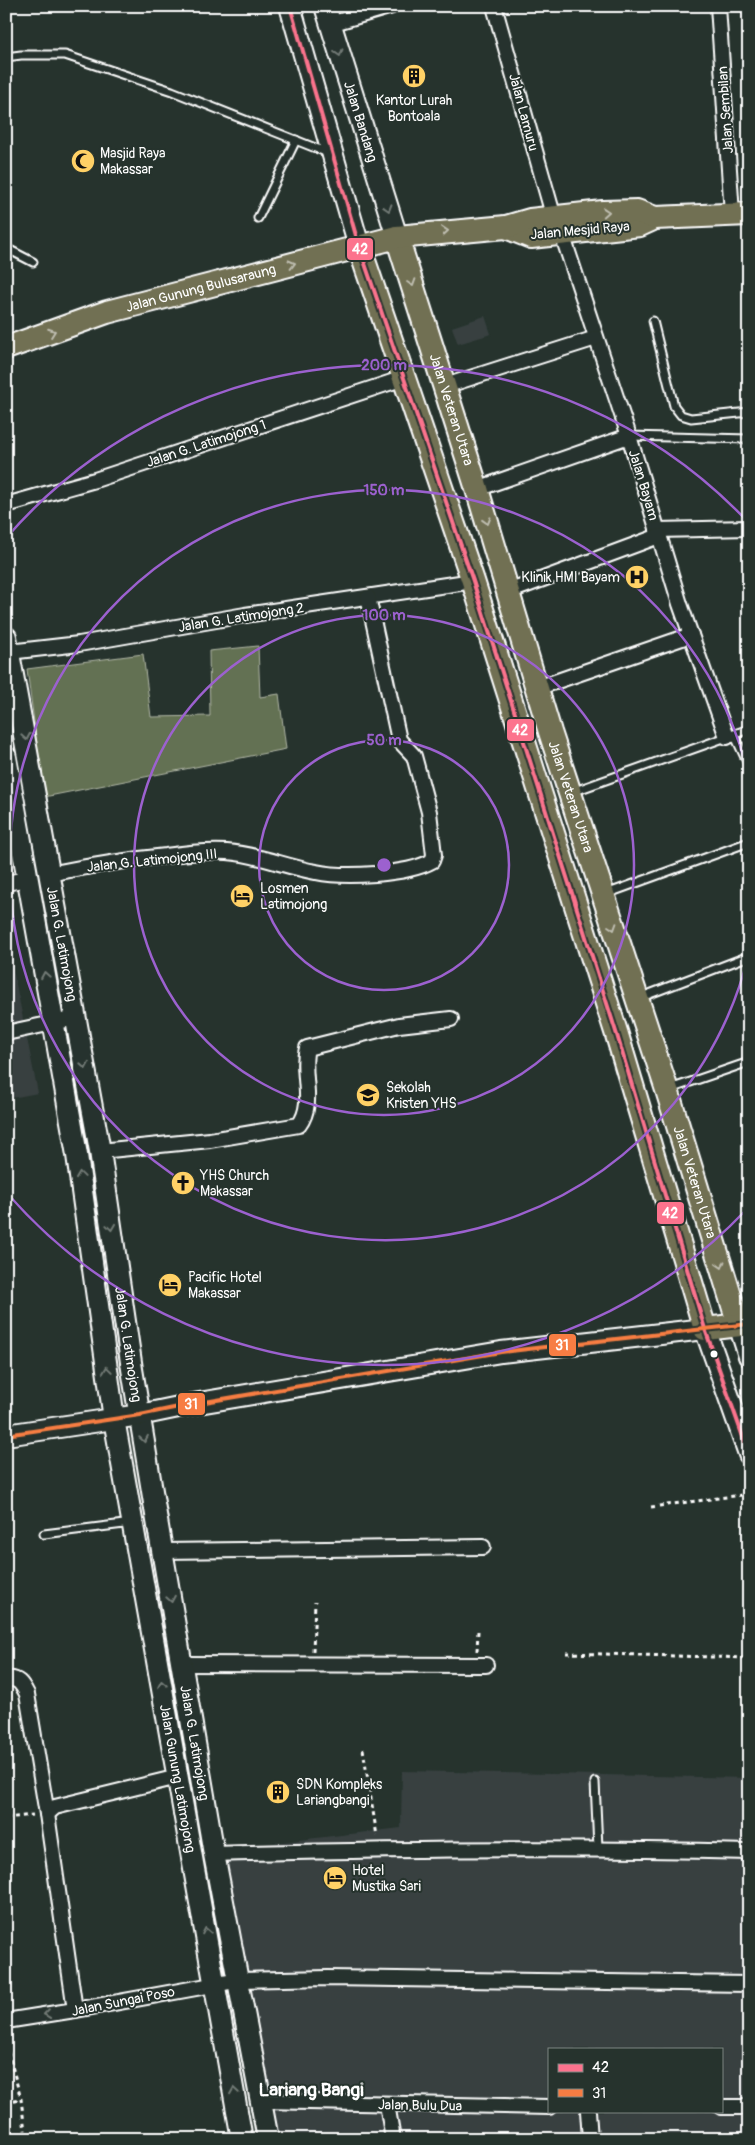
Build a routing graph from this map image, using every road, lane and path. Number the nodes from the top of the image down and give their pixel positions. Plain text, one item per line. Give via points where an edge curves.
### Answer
1 (290, 6) edge
2 (392, 6) edge
3 (494, 6) edge
4 (718, 6) edge
5 (328, 15) edge
6 (6, 57) edge
7 (296, 140) junction
8 (333, 155) junction
9 (740, 214) edge
10 (258, 218) dead end
11 (558, 226) junction
12 (397, 236) junction
13 (359, 246) junction
14 (6, 248) edge
15 (33, 262) dead end
16 (653, 321) dead end
17 (596, 338) junction
18 (6, 348) edge
19 (404, 378) junction
20 (446, 386) junction
21 (749, 412) edge
22 (630, 436) junction
23 (749, 439) edge
24 (477, 489) junction
25 (6, 505) edge
26 (749, 528) edge
27 (658, 533) junction
28 (473, 582) junction
29 (508, 592) junction
30 (368, 597) junction
31 (691, 635) junction
32 (8, 645) edge
33 (537, 688) junction
34 (749, 729) edge
35 (550, 732) junction
36 (731, 735) junction
37 (522, 739) junction
38 (6, 756) edge
39 (749, 766) edge
40 (570, 793) junction
41 (749, 842) edge
42 (49, 874) junction
43 (28, 879) junction
44 (6, 883) edge
45 (603, 896) junction
46 (749, 956) edge
47 (637, 1000) junction
48 (76, 1018) junction
49 (451, 1019) dead end
50 (53, 1023) junction
51 (645, 1024) junction
52 (6, 1033) edge
53 (617, 1035) junction
54 (749, 1062) edge
55 (667, 1090) junction
56 (100, 1152) junction
57 (744, 1324) edge
58 (705, 1329) junction
59 (749, 1356) edge
60 (140, 1415) junction
61 (114, 1419) junction
62 (6, 1435) edge
63 (749, 1454) edge
64 (749, 1494) edge
65 (651, 1507) dead end
66 (132, 1523) junction
67 (44, 1534) dead end
68 (483, 1547) dead end
69 (163, 1551) junction
70 (315, 1602) dead end
71 (566, 1653) dead end
72 (749, 1658) edge
73 (182, 1664) junction
74 (486, 1665) dead end
75 (312, 1666) junction
76 (6, 1680) edge
77 (363, 1749) dead end
78 (178, 1777) junction
79 (595, 1782) dead end
80 (47, 1814) junction
81 (6, 1818) edge
82 (598, 1848) junction
83 (379, 1849) junction
84 (749, 1852) edge
85 (214, 1854) junction
86 (240, 1980) junction
87 (216, 1984) junction
88 (749, 1984) edge
89 (75, 2010) junction
90 (6, 2020) edge
91 (6, 2044) edge
92 (20, 2099) junction
93 (261, 2101) junction
94 (6, 2102) edge
95 (387, 2104) junction
96 (548, 2107) edge
97 (722, 2107) edge
98 (749, 2107) edge
99 (588, 2112) edge
100 (26, 2139) edge
101 (242, 2139) edge
102 (268, 2139) edge
103 (393, 2139) edge
104 (590, 2139) edge

1 - 8 main road
2 - 5 street
3 - 11 street, Jalan Lamuru
4 - 9 street, Jalan Sembilan
5 -> 12 main road, Jalan Bandang
6 - 7 lane via 65,55 172,91
7 - 8 lane
7 - 10 lane
8 - 13 main road
11 -> 9 highway, Jalan Mesjid Raya via 603,212 637,211 655,218
12 -> 11 highway, Jalan Mesjid Raya via 506,227 530,220
11 - 17 street, Jalan Bayam
12 - 13 highway, Jalan Gunung Bulusaraung
12 -> 20 highway, Jalan Veteran Utara
18 -> 13 highway, Jalan Gunung Bulusaraung via 107,312
13 - 19 highway, Jalan Veteran Utara
14 - 15 lane
16 - 21 lane via 674,406 681,415 691,418
17 - 20 street
17 - 22 street, Jalan Bayam
19 - 25 street, Jalan G. Latimojong 1 via 94,480
19 - 28 highway, Jalan Veteran Utara
20 - 24 highway, Jalan Veteran Utara
22 - 23 lane
22 - 24 street
22 - 27 street, Jalan Bayam
24 -> 29 highway, Jalan Veteran Utara
26 - 27 street
27 - 29 street
27 - 31 street, Jalan Bayam
28 - 30 street, Jalan G. Latimojong 2
28 - 37 highway, Jalan Veteran Utara
29 - 33 highway, Jalan Veteran Utara
30 - 32 street, Jalan G. Latimojong 2 via 79,644
30 - 42 street, Jalan G. Latimojong III via 399,740 414,756 425,798 433,845 432,861 408,870 341,874 318,873 242,854 207,852 110,862
31 - 33 street
31 - 36 street, Jalan Bayam
32 -> 42 main road, Jalan G. Latimojong
33 - 35 highway, Jalan Veteran Utara
34 - 36 lane
35 - 37 highway
35 - 40 highway, Jalan Veteran Utara
36 - 39 lane, Jalan Bayam
36 - 40 lane
37 - 53 highway, Jalan Veteran Utara
38 - 43 main road, Jalan G. Latimojong
40 - 45 highway, Jalan Veteran Utara
41 - 45 lane
42 - 43 main road
42 - 48 main road, Jalan G. Latimojong
43 - 44 street
50 -> 43 main road, Jalan G. Latimojong
45 -> 47 highway, Jalan Veteran Utara
46 - 47 lane
47 - 51 highway, Jalan Veteran Utara
48 - 50 street
48 -> 56 main road, Jalan G. Latimojong
49 - 56 street via 399,1025 307,1048 306,1112 299,1125 210,1140
50 - 52 street
61 -> 50 main road, Jalan G. Latimojong via 77,1155
51 - 53 highway
51 - 55 highway, Jalan Veteran Utara
53 - 58 highway, Jalan Veteran Utara
54 - 55 lane
55 -> 57 highway, Jalan Veteran Utara
56 -> 60 main road, Jalan G. Latimojong
57 - 58 highway
57 - 59 main road, Jalan Veteran Utara
58 - 60 main road via 501,1352
58 - 63 main road, Jalan Veteran Utara
60 - 61 main road
60 -> 69 main road, Jalan G. Latimojong
61 - 62 main road
61 - 66 main road, Jalan Gunung Latimojong
64 - 65 path
66 - 67 lane
78 -> 66 main road, Jalan Gunung Latimojong
68 - 69 street
69 -> 73 main road, Jalan G. Latimojong
70 - 75 path
71 - 72 path
73 - 75 street
73 - 85 main road, Jalan G. Latimojong
74 - 75 street
76 - 80 street via 12,1678 21,1682 27,1694
77 - 83 path
78 - 80 street via 55,1807
87 -> 78 main road, Jalan Gunung Latimojong
79 - 82 lane
80 - 81 path
80 - 89 street
82 - 83 street
82 - 84 street
83 - 85 street
85 - 86 main road, Jalan G. Latimojong
86 - 87 street, Jalan Sungai Poso
86 - 88 street, Jalan Sungai Poso via 328,1978
86 - 93 main road, Jalan G. Latimojong
87 - 89 street, Jalan Sungai Poso
101 -> 87 main road, Jalan Gunung Latimojong
89 -> 90 street, Jalan Sungai Poso
91 - 92 path
92 - 94 path
92 - 100 path
93 - 95 street, Jalan Bulu Dua
93 - 102 main road, Jalan G. Latimojong
95 - 96 street, Jalan Bulu Dua
95 - 103 street
97 - 98 street
99 - 104 street

